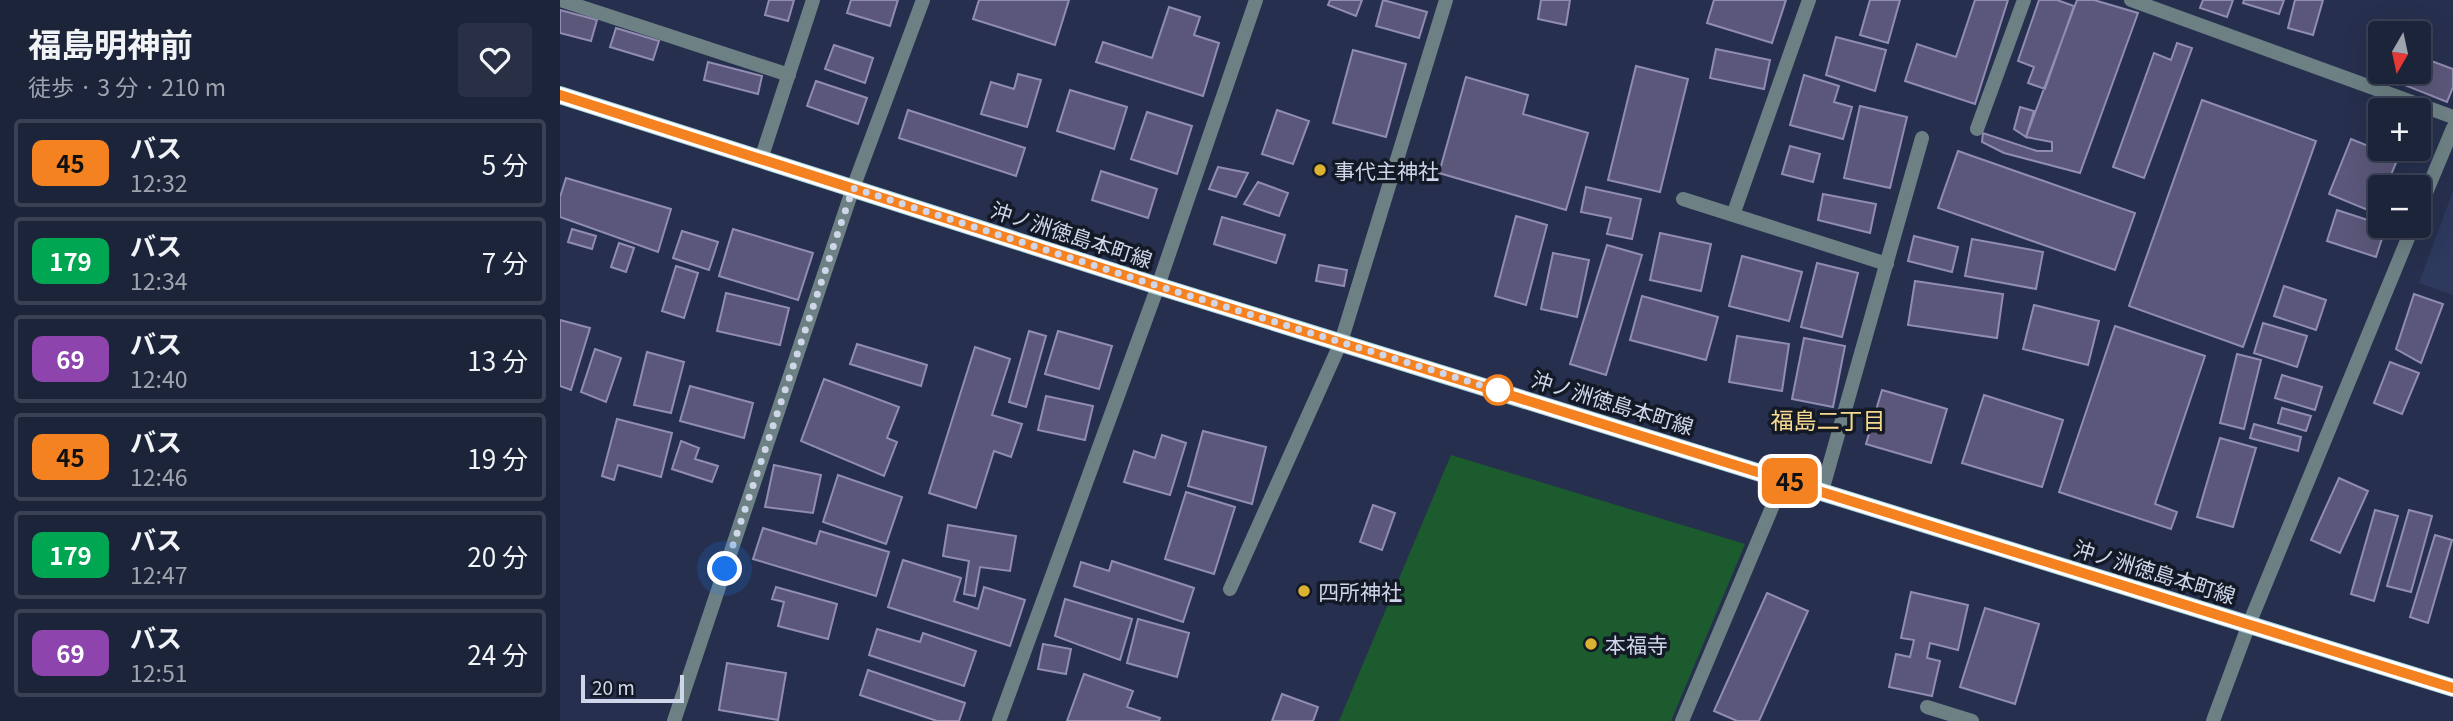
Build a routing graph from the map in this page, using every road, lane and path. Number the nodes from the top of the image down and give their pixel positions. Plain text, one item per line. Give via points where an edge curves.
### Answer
1 (560, 0) edge
2 (813, 0) edge
3 (923, 0) edge
4 (1256, 0) edge
5 (1447, 0) edge
6 (1809, 0) edge
7 (2024, 0) edge
8 (2131, 0) edge
9 (789, 75) junction
10 (560, 95) edge
11 (2453, 117) edge
12 (2453, 128) edge
13 (1977, 129) dead end
14 (1922, 138) dead end
15 (761, 159) junction
16 (2431, 181) edge
17 (853, 188) junction
18 (1683, 200) dead end
19 (1733, 215) junction
20 (2408, 238) edge
21 (1887, 264) junction
22 (1158, 286) junction
23 (1341, 342) junction
24 (1784, 479) junction
25 (1822, 491) junction
26 (1230, 589) dead end
27 (2249, 624) junction
28 (2453, 688) edge
29 (1927, 707) dead end
30 (674, 721) edge
31 (999, 721) edge
32 (1682, 721) edge
33 (1972, 721) edge
34 (2213, 721) edge

1 - 9 street
2 - 9 street
3 - 17 street
4 - 22 street
5 - 23 street
6 - 19 street
7 - 13 street
8 - 11 street
9 - 15 street
10 - 15 main road, 沖ノ洲徳島本町線
12 - 16 street
14 - 21 street
15 - 17 main road, 沖ノ洲徳島本町線
17 - 22 main road, 沖ノ洲徳島本町線
17 - 30 street
18 - 19 street
19 - 21 street
20 - 27 street
21 - 25 street
22 - 23 main road, 沖ノ洲徳島本町線
22 - 31 street
23 - 24 main road, 沖ノ洲徳島本町線
23 - 26 street
24 - 25 main road, 沖ノ洲徳島本町線
24 - 32 street
25 - 27 main road, 沖ノ洲徳島本町線
27 - 28 main road, 沖ノ洲徳島本町線
27 - 34 street
29 - 33 street

